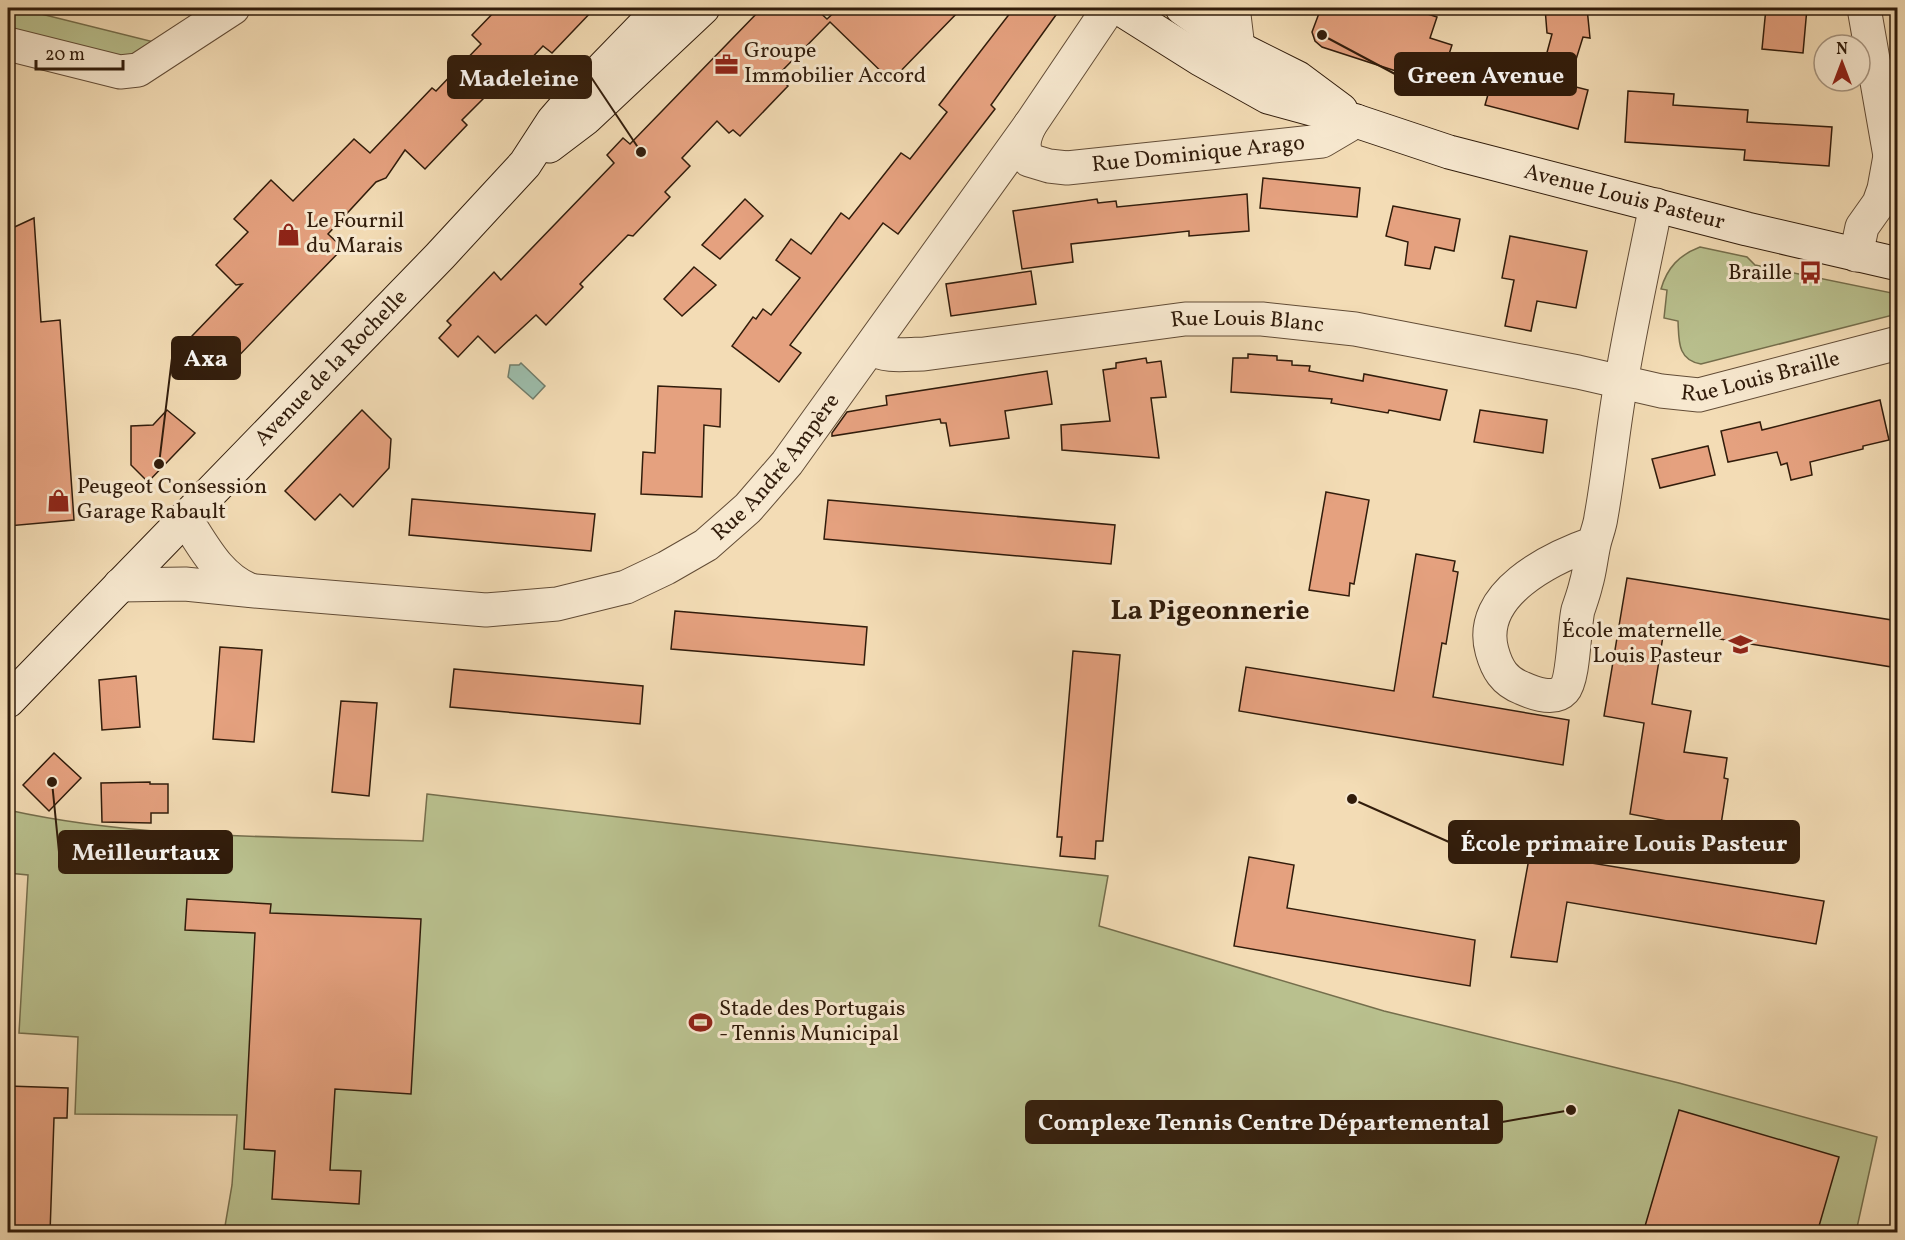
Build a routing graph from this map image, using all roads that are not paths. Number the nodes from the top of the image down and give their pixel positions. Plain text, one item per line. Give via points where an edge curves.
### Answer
1 (233, 8) edge
2 (661, 8) edge
3 (703, 8) edge
4 (1109, 8) edge
5 (1119, 8) edge
6 (1182, 8) edge
7 (1235, 8) edge
8 (1864, 8) edge
9 (8, 44) edge
10 (1238, 48) junction
11 (1356, 121) junction
12 (1030, 124) junction
13 (1894, 161) edge
14 (525, 164) junction
15 (1035, 164) junction
16 (998, 168) junction
17 (1656, 205) junction
18 (1856, 255) junction
19 (1898, 264) edge
20 (1898, 343) edge
21 (871, 348) junction
22 (1621, 383) junction
23 (185, 518) junction
24 (1594, 543) dead end
25 (120, 585) junction
26 (255, 591) junction
27 (8, 701) edge

1 - 9 street via 138,70 120,72
2 - 14 street, Avenue de la Rochelle via 566,106
3 - 14 street, Avenue de la Rochelle via 586,118
4 - 12 street, Rue André Ampère
5 - 11 street, Avenue Louis Pasteur via 1268,97
6 - 10 street, Avenue Louis Pasteur
7 - 10 street
8 - 13 street
10 - 11 street, Avenue Louis Pasteur via 1298,78
11 - 15 street, Rue Dominique Arago via 1322,141 1067,168
11 - 17 street, Avenue Louis Pasteur via 1449,152
12 - 15 street via 1023,149
12 - 16 street, Rue André Ampère
13 - 18 street via 1879,203 1862,227
14 - 23 street, Avenue de la Rochelle
15 - 16 street, Rue Dominique Arago
16 - 21 street, Rue André Ampère
17 - 18 street, Avenue Louis Pasteur
17 - 22 street
18 - 19 street, Avenue Louis Pasteur
20 - 22 street, Rue Louis Braille via 1699,395
21 - 22 street, Rue Louis Blanc via 891,355 924,354 1185,319 1262,319 1355,328
21 - 26 street, Rue André Ampère via 788,463 748,508 706,545 626,587 557,604 486,610
22 - 24 street via 1601,520
23 - 25 street, Avenue de la Rochelle
23 - 26 street, Rue André Ampère via 225,574 238,585
25 - 26 street, Rue André Ampère via 185,584
25 - 27 street, Avenue de la Rochelle

